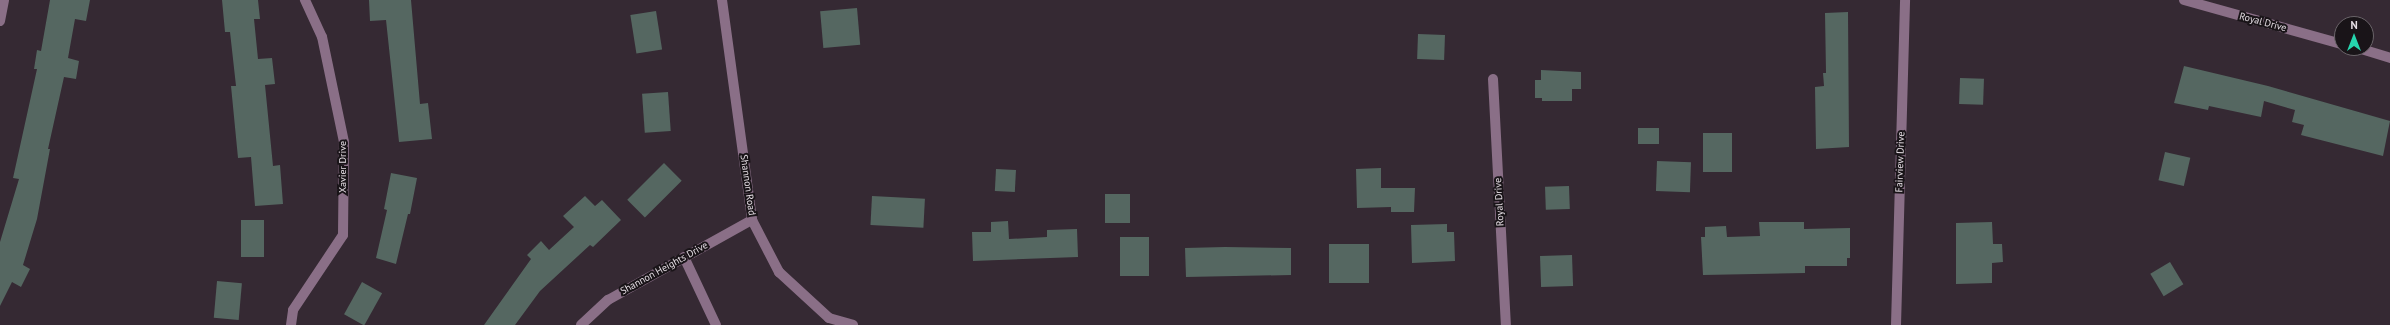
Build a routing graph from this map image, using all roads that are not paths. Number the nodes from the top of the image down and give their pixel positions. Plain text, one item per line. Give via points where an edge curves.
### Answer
1 (4, 0) edge
2 (305, 0) edge
3 (722, 0) edge
4 (1905, 0) edge
5 (2184, 0) edge
6 (0, 21) edge
7 (2334, 42) edge
8 (2374, 53) edge
9 (2390, 58) edge
10 (1493, 79) dead end
11 (752, 220) junction
12 (684, 257) junction
13 (291, 325) edge
14 (582, 325) edge
15 (716, 325) edge
16 (853, 325) edge
17 (1506, 325) edge
18 (1896, 325) edge

1 - 6 street
2 - 13 street, Xavier Drive via 322,37 344,142 343,236 293,310
3 - 11 street, Shannon Road
4 - 18 street, Fairview Drive
5 - 7 street, Royal Drive
8 - 9 street
10 - 17 street, Royal Drive
11 - 12 street, Shannon Heights Drive
11 - 16 street, Shannon Road via 779,272 829,318
12 - 14 street, Shannon Heights Drive via 608,300
12 - 15 street

